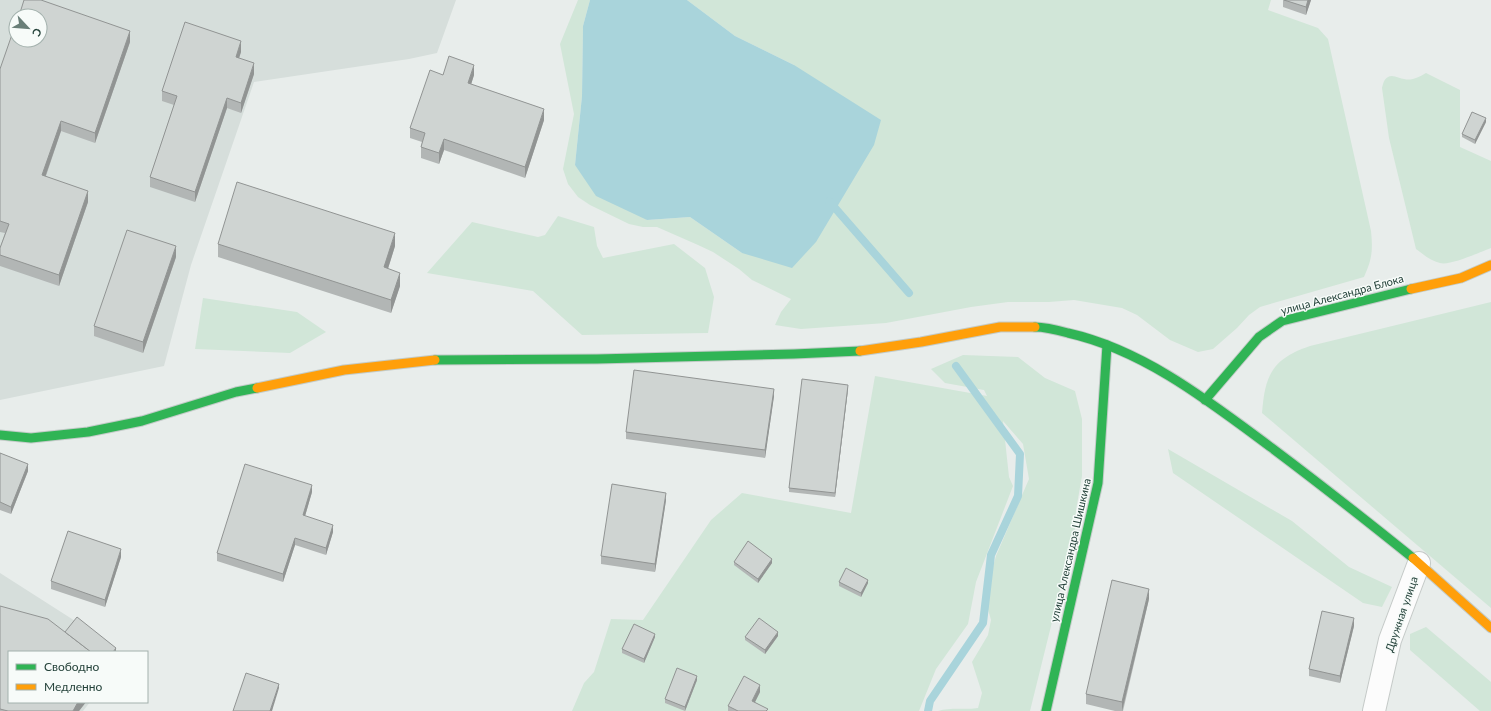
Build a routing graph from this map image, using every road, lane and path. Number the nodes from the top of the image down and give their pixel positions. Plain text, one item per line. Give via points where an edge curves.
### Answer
1 (1491, 265) edge
2 (1107, 345) junction
3 (1205, 400) junction
4 (0, 435) edge
5 (1419, 563) junction
6 (1491, 628) edge
7 (1046, 711) edge
8 (1374, 711) edge

1 - 3 street, улица Александра Блока via 1461,278 1409,288 1282,321 1259,336
2 - 3 street via 1142,361
2 - 4 street via 1044,327 1000,326 921,342 857,351 597,359 440,360 344,370 244,390 142,421 88,432 31,438
2 - 7 street, улица Александра Шишкина via 1098,483
3 - 5 street via 1336,496
5 - 6 street
5 - 8 street, Дружная улица via 1390,640

